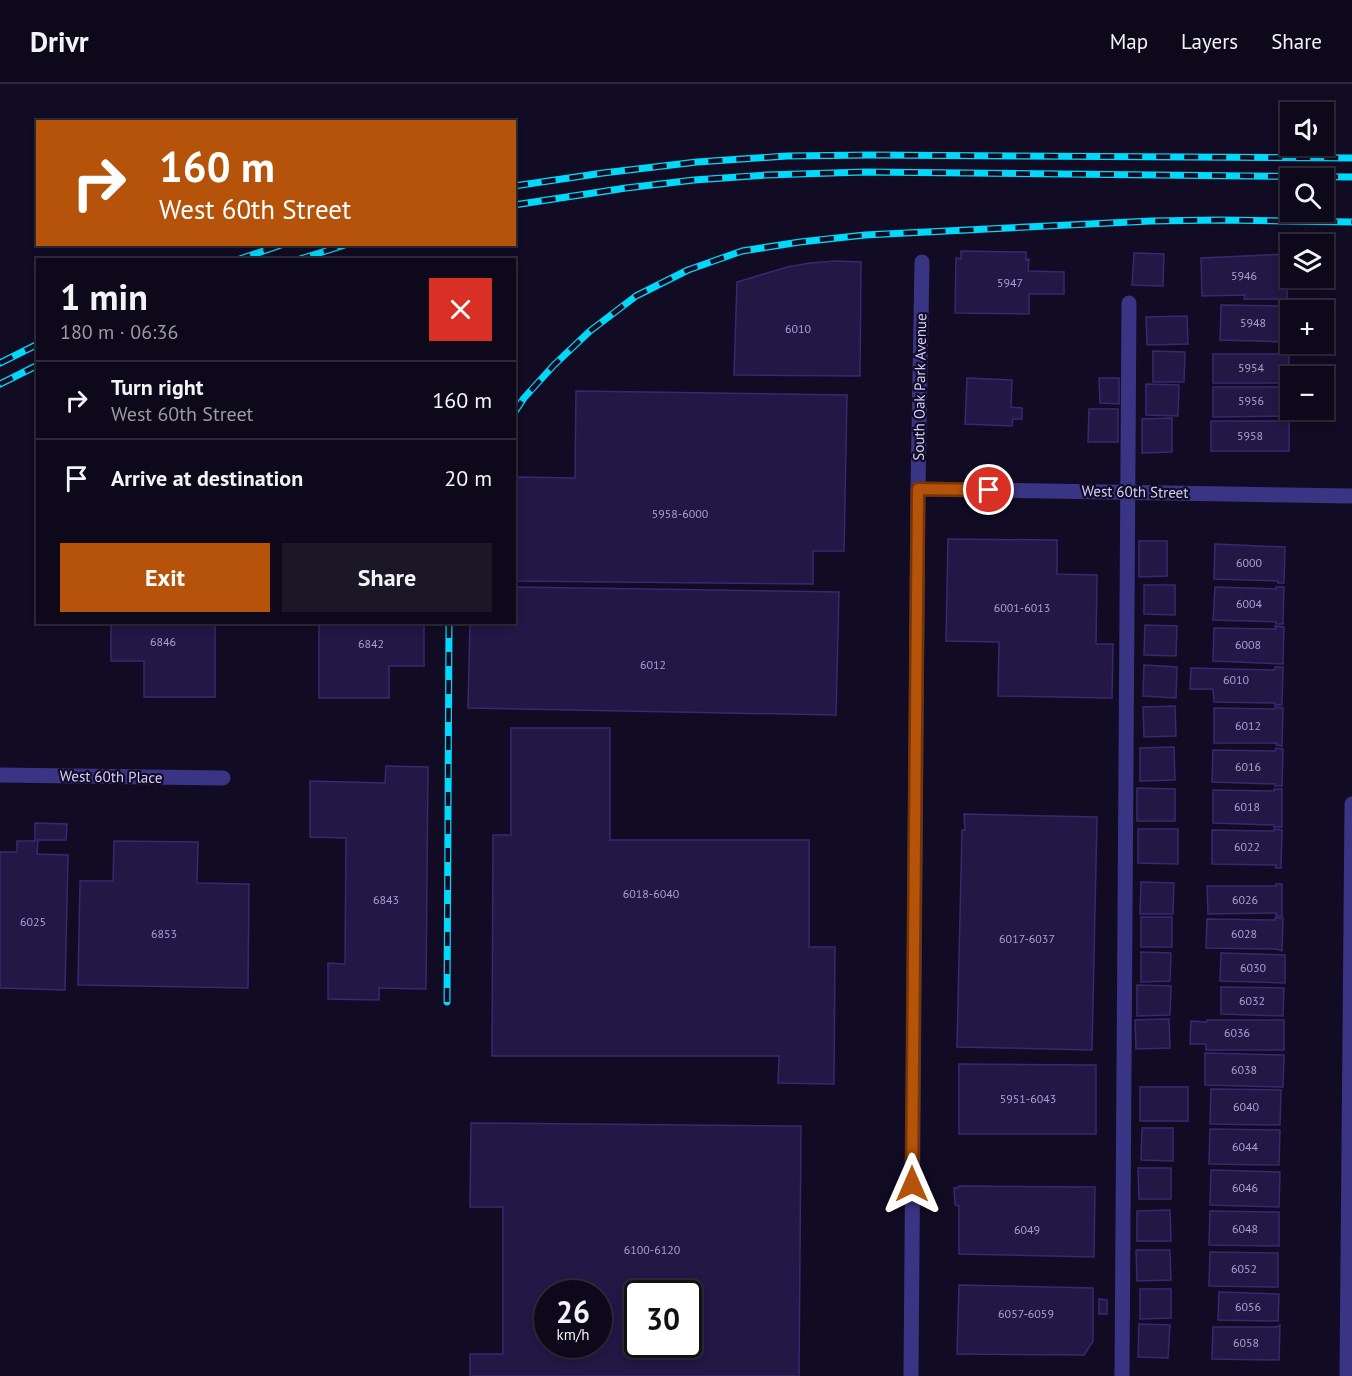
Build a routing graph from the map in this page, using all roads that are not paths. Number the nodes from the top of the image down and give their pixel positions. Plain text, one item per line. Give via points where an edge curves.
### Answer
1 (922, 262) dead end
2 (1129, 303) dead end
3 (918, 489) junction
4 (1129, 492) junction
5 (1352, 496) edge
6 (0, 775) edge
7 (223, 778) dead end
8 (1352, 804) edge
9 (911, 1376) edge
10 (1122, 1376) edge
11 (1347, 1376) edge

1 - 3 street, South Oak Park Avenue
2 - 4 street
3 - 4 street, West 60th Street
3 - 9 street, South Oak Park Avenue
4 - 5 street, West 60th Street
4 - 10 street
6 - 7 street, West 60th Place
8 - 11 street

